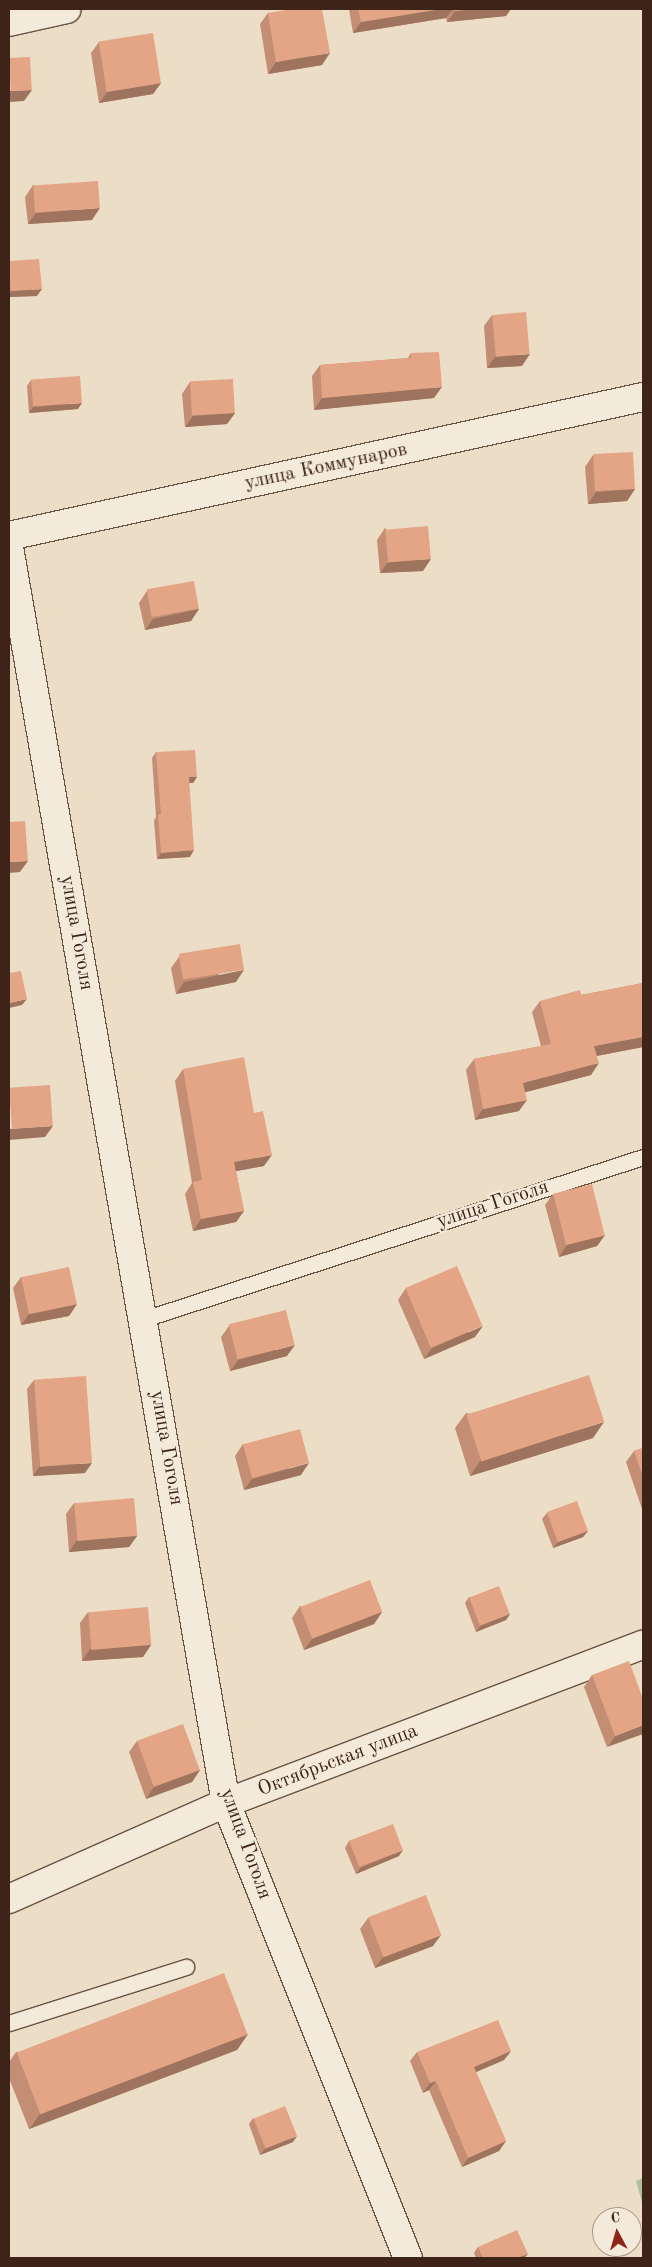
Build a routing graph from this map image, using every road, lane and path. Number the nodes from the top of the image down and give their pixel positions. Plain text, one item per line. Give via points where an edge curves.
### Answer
1 (68, 9) edge
2 (9, 22) edge
3 (643, 397) edge
4 (9, 536) edge
5 (9, 547) edge
6 (643, 1157) edge
7 (144, 1319) junction
8 (643, 1645) edge
9 (226, 1803) junction
10 (9, 1899) edge
11 (186, 1967) dead end
12 (9, 2023) edge
13 (408, 2258) edge

1 - 2 street
3 - 4 street, улица Коммунаров
5 - 7 street, улица Гоголя
6 - 7 lane, улица Гоголя
7 - 9 street, улица Гоголя
8 - 9 street, Октябрьская улица
9 - 10 street, Октябрьская улица
9 - 13 street, улица Гоголя
11 - 12 lane

